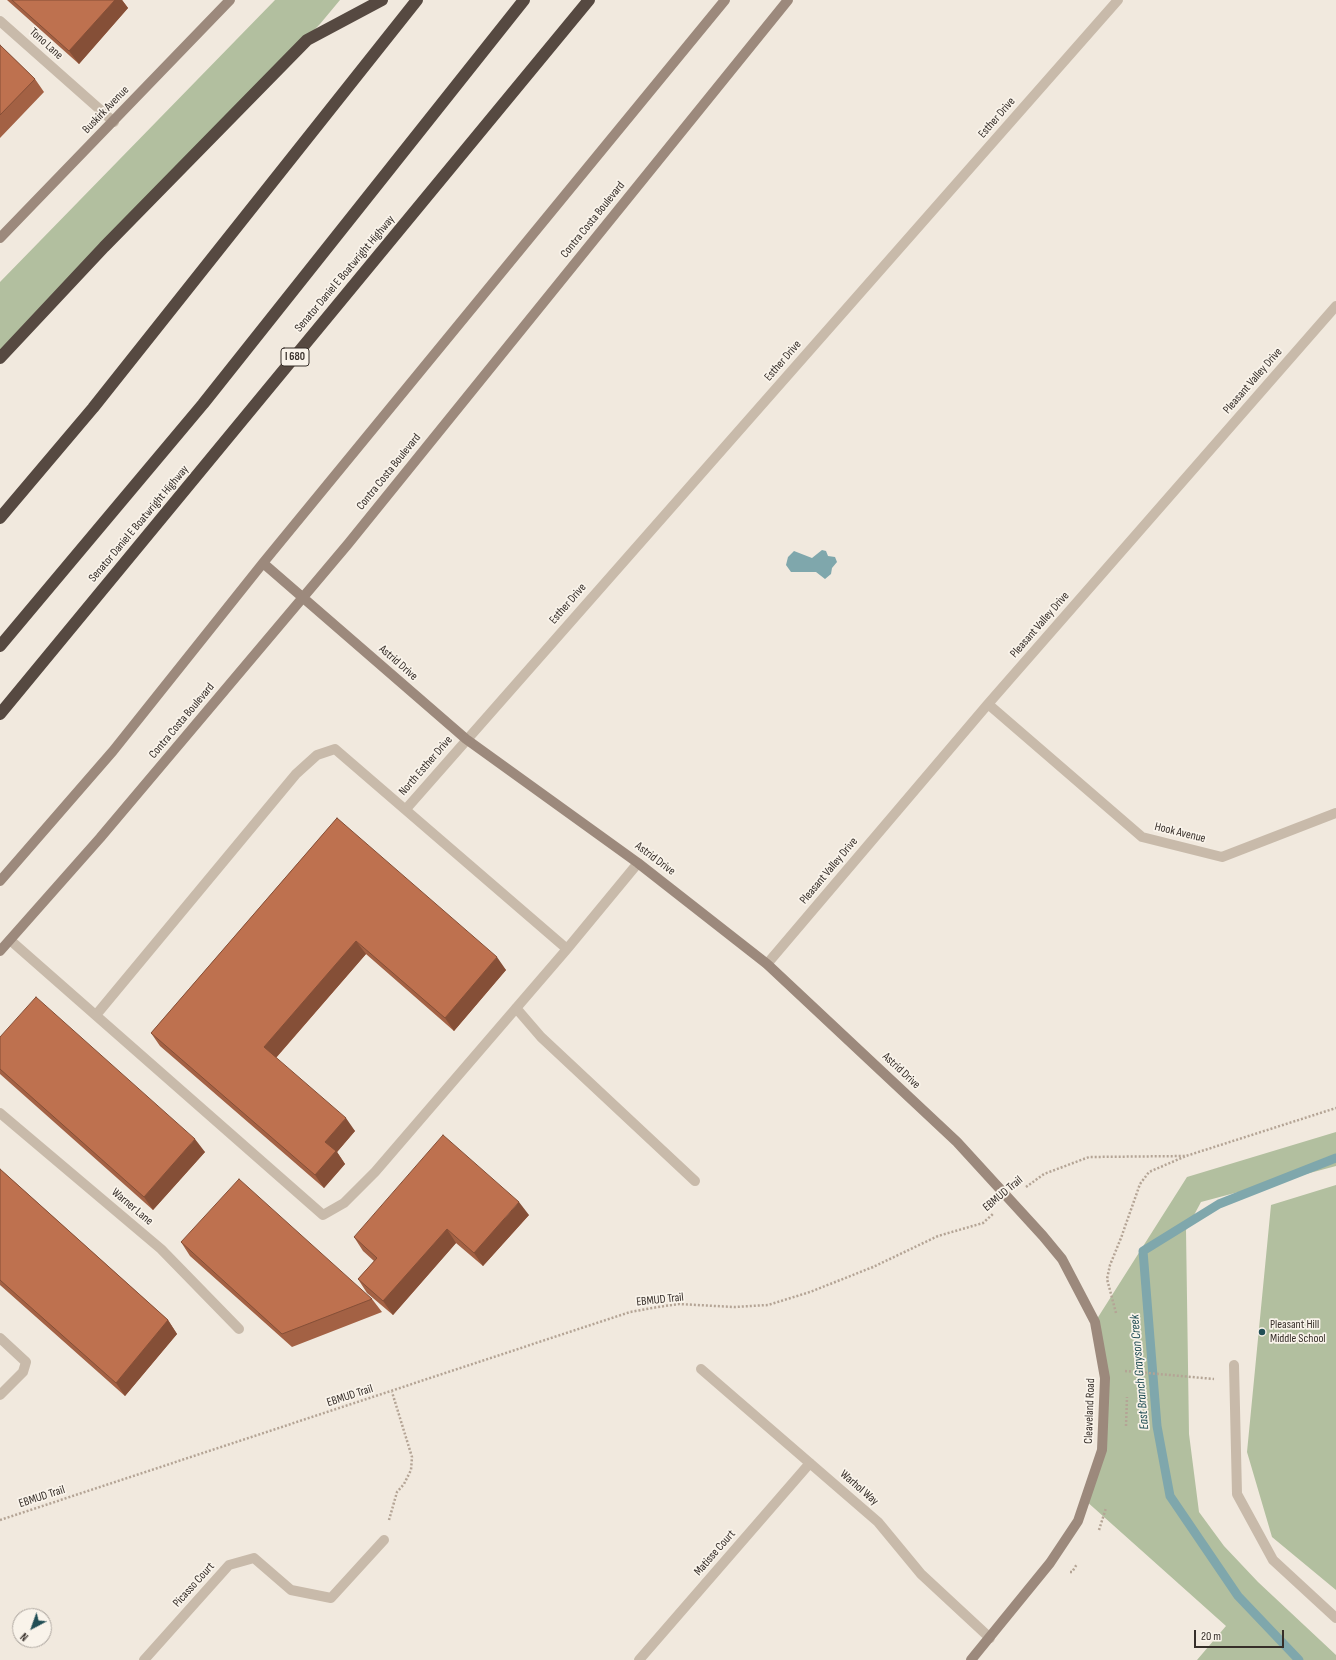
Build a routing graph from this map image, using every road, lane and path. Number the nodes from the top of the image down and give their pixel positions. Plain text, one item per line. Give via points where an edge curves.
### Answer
1 (230, 0) edge
2 (382, 0) edge
3 (417, 0) edge
4 (524, 0) edge
5 (589, 0) edge
6 (725, 0) edge
7 (788, 0) edge
8 (1118, 0) edge
9 (0, 21) edge
10 (114, 122) junction
11 (0, 238) edge
12 (1336, 306) edge
13 (0, 358) edge
14 (0, 518) edge
15 (263, 563) junction
16 (302, 598) junction
17 (0, 646) edge
18 (988, 704) junction
19 (0, 714) edge
20 (466, 739) junction
21 (406, 809) junction
22 (1336, 813) edge
23 (638, 863) junction
24 (0, 881) edge
25 (10, 940) junction
26 (567, 950) junction
27 (0, 951) edge
28 (768, 964) junction
29 (516, 1008) junction
30 (96, 1015) junction
31 (1336, 1108) edge
32 (0, 1113) edge
33 (695, 1181) dead end
34 (1010, 1200) junction
35 (239, 1329) dead end
36 (0, 1338) edge
37 (1234, 1365) dead end
38 (701, 1369) dead end
39 (1133, 1372) dead end
40 (1234, 1380) junction
41 (392, 1392) junction
42 (0, 1395) edge
43 (810, 1463) junction
44 (0, 1520) edge
45 (384, 1540) joint
46 (1336, 1618) edge
47 (990, 1638) junction
48 (144, 1660) edge
49 (640, 1660) edge
50 (971, 1660) edge

1 - 10 main road, Buskirk Avenue
2 - 13 highway via 307,40 104,247
3 - 14 highway via 98,402
4 - 17 highway via 203,404
5 - 19 highway, Senator Daniel E Boatwright Highway / I 680
6 - 15 main road
7 - 16 main road, Contra Costa Boulevard
8 - 20 street, Esther Drive
9 - 10 street, Tono Lane
10 - 11 main road, Buskirk Avenue
12 - 18 street, Pleasant Valley Drive
15 - 16 main road, Astrid Drive
15 - 24 main road via 113,751
16 - 20 main road, Astrid Drive
16 - 25 main road, Contra Costa Boulevard via 100,838
18 - 22 street, Hook Avenue via 1142,837 1222,857
18 - 28 street, Pleasant Valley Drive
20 - 21 street, North Esther Drive
20 - 23 main road, Astrid Drive
21 - 26 street
21 - 30 street via 335,749 317,755 296,774
23 - 26 street
23 - 28 main road, Astrid Drive
25 - 27 main road, Contra Costa Boulevard
25 - 30 street
26 - 29 street
28 - 34 main road, Astrid Drive via 957,1142
29 - 30 street via 375,1172 344,1203 323,1215
29 - 33 street via 541,1038
31 - 34 path, EBMUD Trail via 1186,1156 1089,1157 1044,1174
32 - 35 street, Warner Lane via 161,1249
34 - 41 path, EBMUD Trail via 983,1222 938,1236 873,1267 810,1292 768,1305 734,1307 679,1304 630,1312
34 - 47 main road, Cleaveland Road via 1062,1259 1095,1322 1105,1374 1102,1450 1078,1521 1050,1563
36 - 42 street via 26,1362 23,1372
37 - 40 street
38 - 43 street, Warhol Way
39 - 40 path
40 - 46 street via 1237,1494 1273,1560
41 - 44 path, EBMUD Trail
41 - 45 path via 412,1457 411,1470 404,1484 396,1492
43 - 47 street, Warhol Way via 878,1522 921,1574
43 - 49 street, Matisse Court
45 - 48 street, Picasso Court via 331,1598 291,1590 254,1558 229,1565
47 - 50 main road, Cleaveland Road

